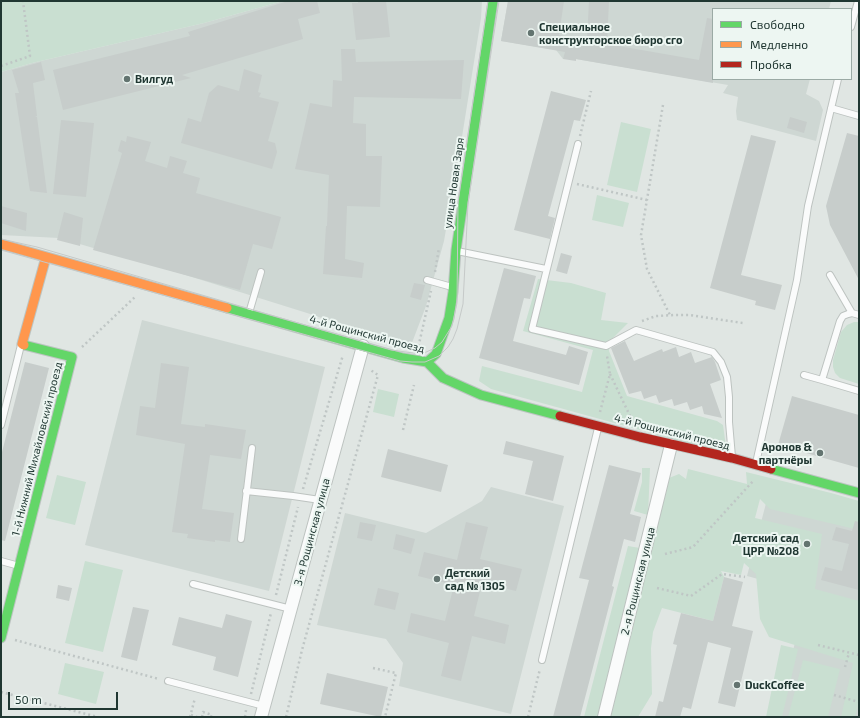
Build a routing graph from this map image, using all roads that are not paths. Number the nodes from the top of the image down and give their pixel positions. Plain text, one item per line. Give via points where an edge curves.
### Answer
1 (493, 1) edge
2 (858, 1) edge
3 (852, 23) edge
4 (838, 80) edge
5 (831, 108) junction
6 (859, 116) edge
7 (578, 144) road end
8 (1, 244) edge
9 (456, 250) junction
10 (46, 257) junction
11 (546, 269) junction
12 (261, 272) dead end
13 (830, 275) dead end
14 (430, 280) road end
15 (454, 287) junction
16 (852, 313) junction
17 (249, 314) junction
18 (859, 315) edge
19 (22, 344) junction
20 (362, 346) junction
21 (427, 362) junction
22 (804, 375) dead end
23 (822, 380) junction
24 (859, 391) edge
25 (1, 425) edge
26 (598, 426) junction
27 (671, 445) junction
28 (252, 448) dead end
29 (732, 458) junction
30 (756, 465) junction
31 (246, 491) junction
32 (859, 493) edge
33 (320, 500) junction
34 (241, 540) dead end
35 (1, 561) edge
36 (20, 566) junction
37 (193, 584) dead end
38 (291, 609) junction
39 (1, 638) edge
40 (542, 660) road end
41 (168, 681) road end
42 (263, 711) edge
43 (604, 717) edge

1 - 9 street, улица Новая Заря
2 - 3 lane
4 - 5 lane
5 - 6 lane
5 - 30 lane via 808,206 796,287
7 - 11 lane
8 - 10 street, 4-й Рощинский проезд
9 - 11 lane
9 - 15 street, улица Новая Заря
10 - 17 street, 4-й Рощинский проезд
10 - 19 street
11 - 29 lane via 532,329 606,346 636,330 713,352 728,377
12 - 17 lane
13 - 16 lane
14 - 15 lane
15 - 21 street, улица Новая Заря via 442,340 436,354
16 - 18 lane
16 - 23 lane via 845,315 840,321
17 - 20 street, 4-й Рощинский проезд
19 - 25 lane
19 - 36 street, 1-й Нижний Михайловский проезд via 72,356
20 - 21 street, 4-й Рощинский проезд
20 - 33 street, 3-я Рощинская улица
21 - 26 street, 4-й Рощинский проезд via 443,378 481,395
22 - 23 lane
23 - 24 lane
26 - 27 street, 4-й Рощинский проезд
26 - 40 lane
27 - 29 street, 4-й Рощинский проезд
27 - 43 street, 2-я Рощинская улица
28 - 31 lane
29 - 30 street, 4-й Рощинский проезд
30 - 32 street, 4-й Рощинский проезд
31 - 33 lane
31 - 34 lane
33 - 38 street, 3-я Рощинская улица
35 - 36 lane
36 - 39 street, 1-й Нижний Михайловский проезд
37 - 38 lane
38 - 42 street, 3-я Рощинская улица
41 - 42 lane via 249,702

